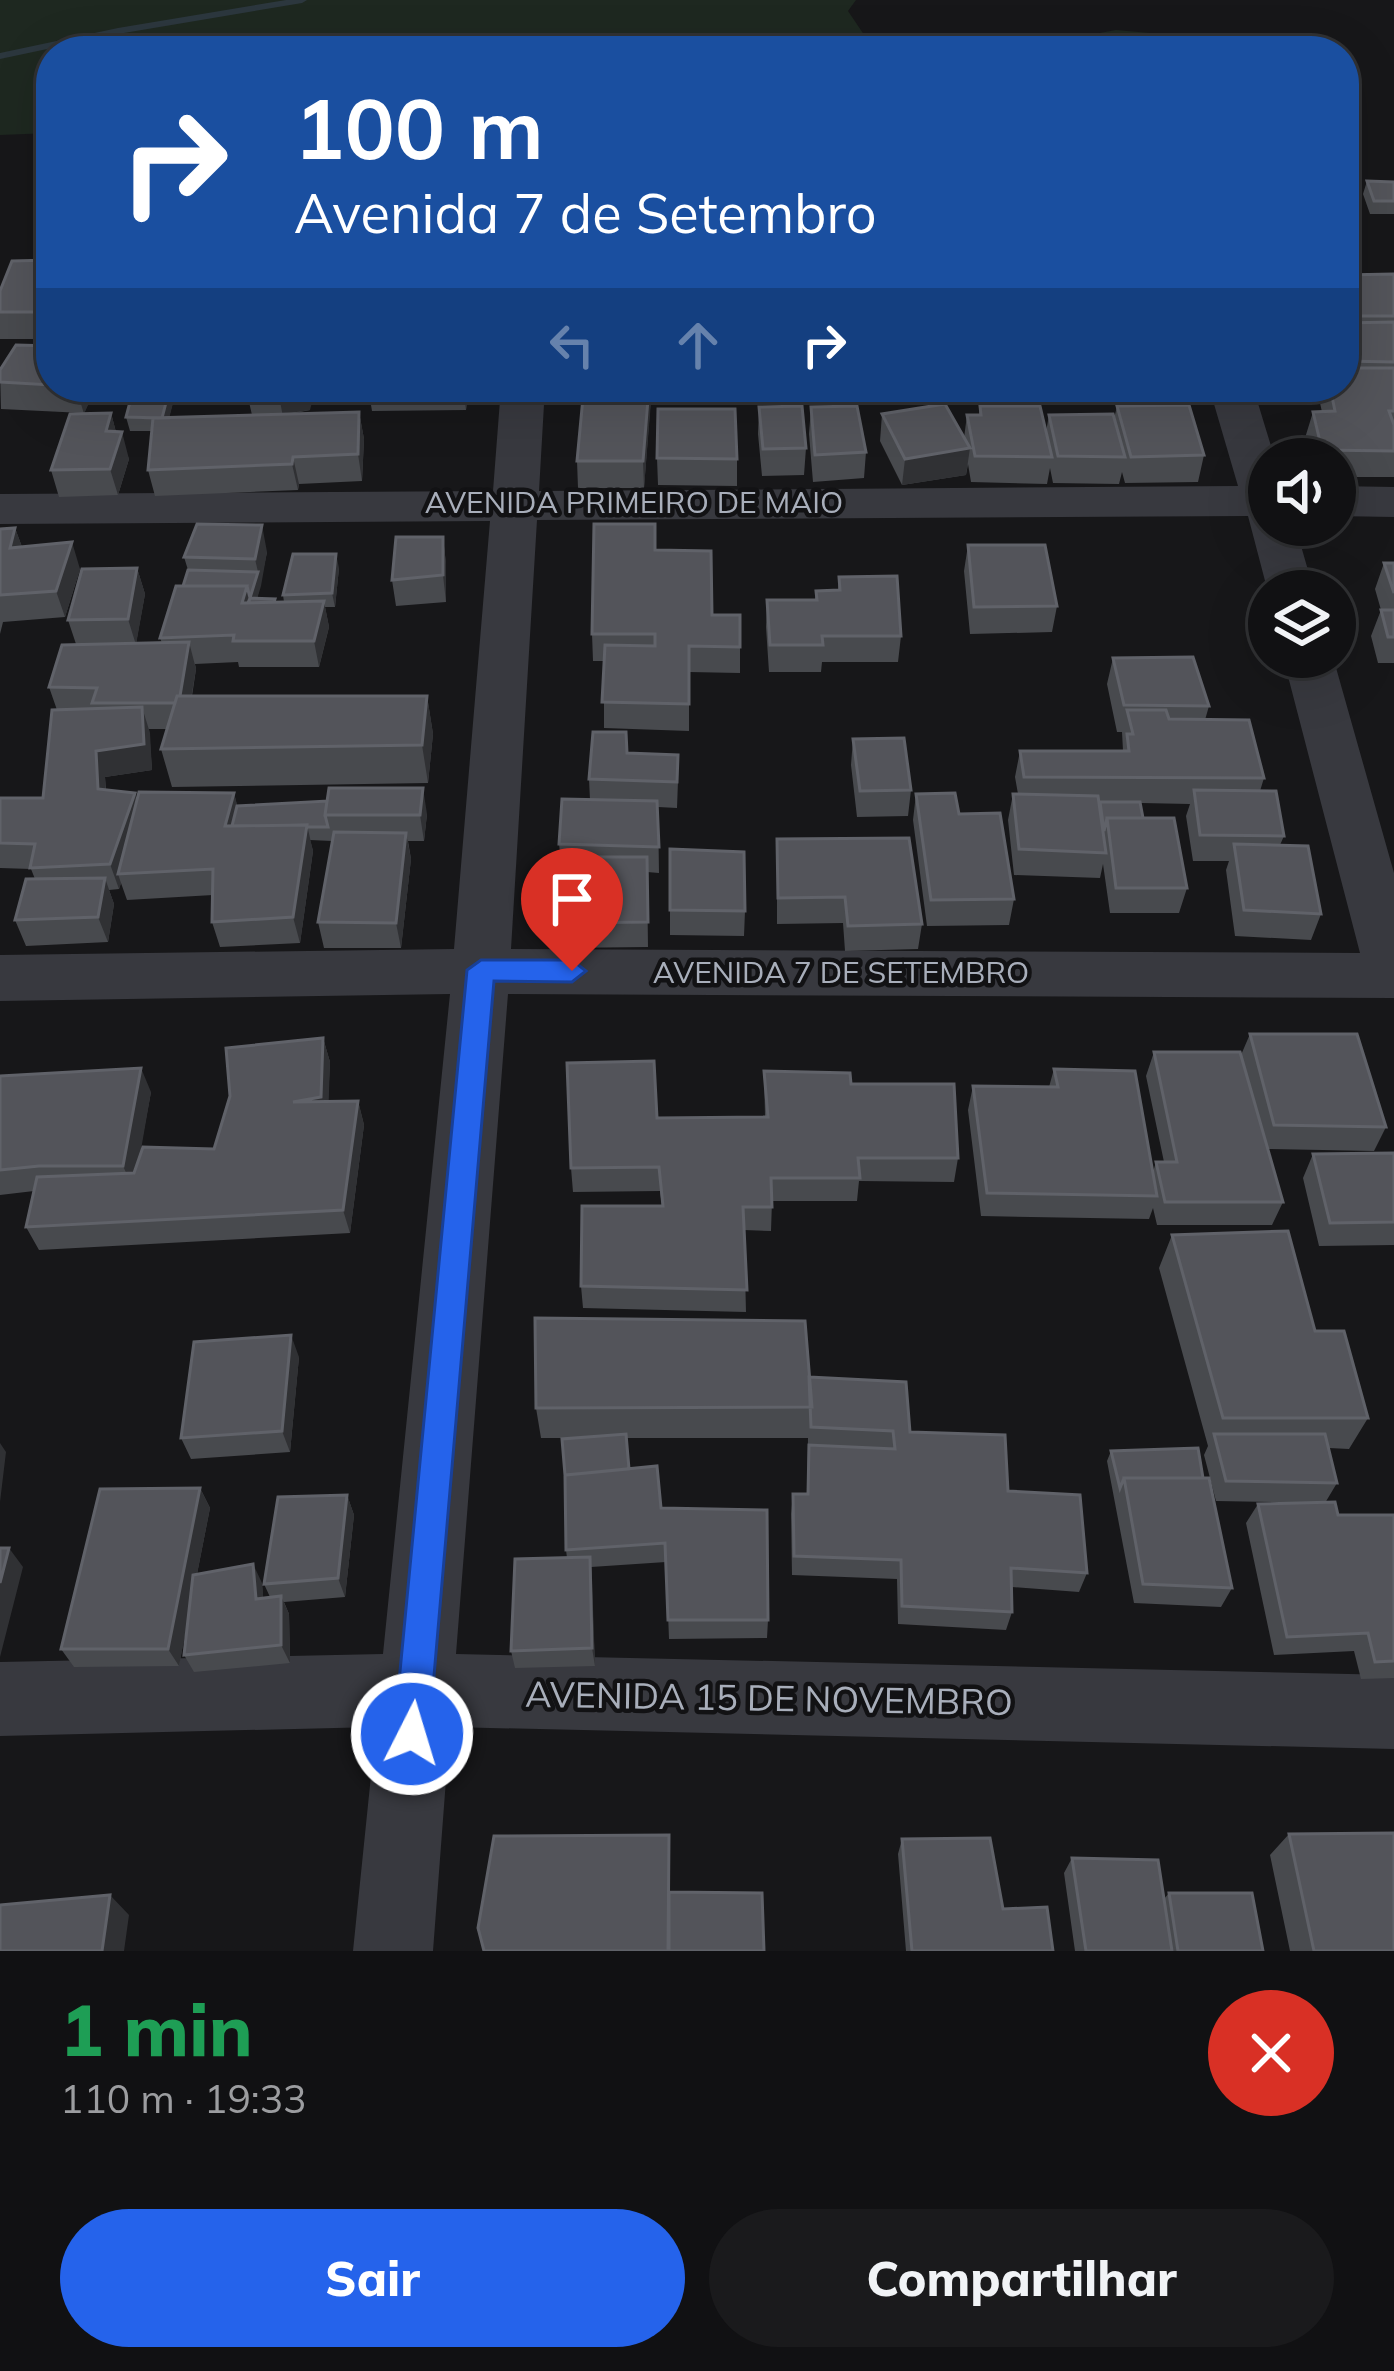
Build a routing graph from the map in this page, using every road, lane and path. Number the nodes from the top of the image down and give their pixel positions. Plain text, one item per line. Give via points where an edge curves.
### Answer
1 (522, 402) edge
2 (1237, 402) edge
3 (1248, 440) edge
4 (1356, 501) edge
5 (1394, 502) edge
6 (514, 503) junction
7 (0, 509) edge
8 (1248, 510) edge
9 (1314, 678) edge
10 (481, 970) junction
11 (1394, 975) edge
12 (0, 978) edge
13 (415, 1690) junction
14 (0, 1700) edge
15 (1394, 1712) edge
16 (393, 1951) edge

1 - 6 street
2 - 3 street
4 - 5 street
6 - 7 street, AVENIDA PRIMEIRO DE MAIO
6 - 8 street, AVENIDA PRIMEIRO DE MAIO
6 - 10 street
9 - 11 street
10 - 11 street, AVENIDA 7 DE SETEMBRO
10 - 12 street, AVENIDA 7 DE SETEMBRO
10 - 13 street
13 - 14 street, AVENIDA 15 DE NOVEMBRO
13 - 15 street, AVENIDA 15 DE NOVEMBRO
13 - 16 street

